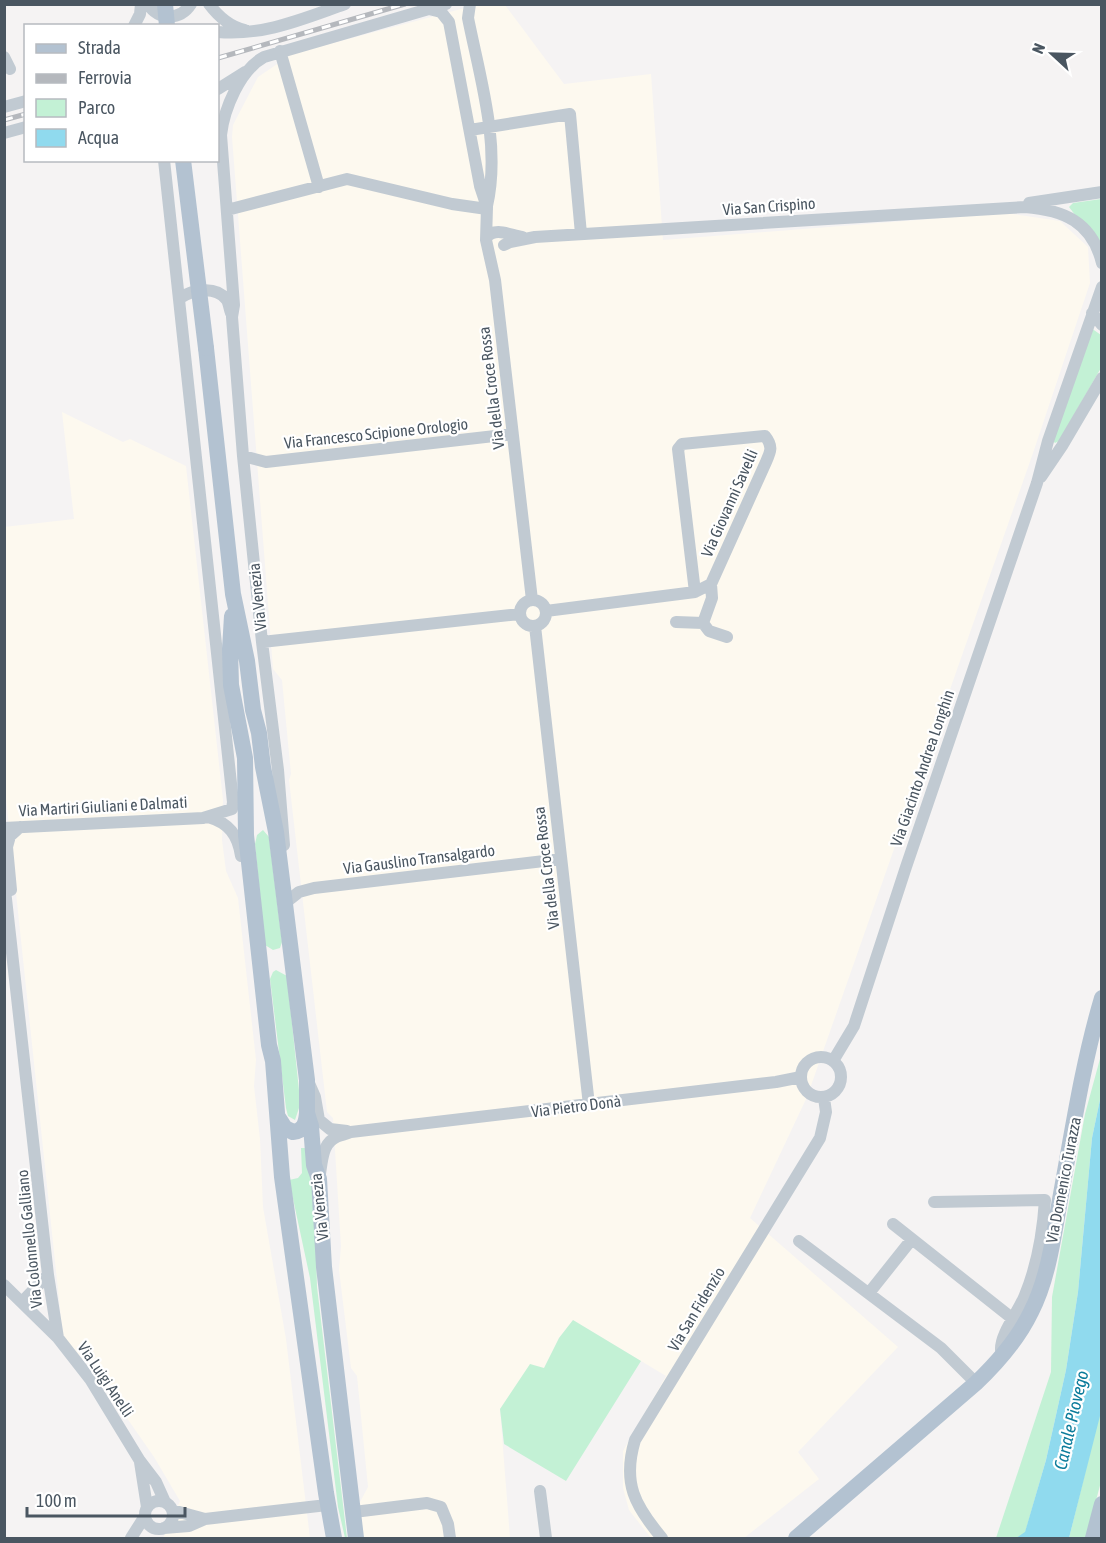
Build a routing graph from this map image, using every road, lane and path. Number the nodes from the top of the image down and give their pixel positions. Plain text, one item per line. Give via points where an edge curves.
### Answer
1 (141, 4) edge
2 (147, 4) edge
3 (165, 4) edge
4 (191, 4) edge
5 (209, 4) edge
6 (345, 4) edge
7 (446, 4) edge
8 (470, 4) edge
9 (429, 9) junction
10 (135, 24) edge
11 (167, 24) edge
12 (219, 32) edge
13 (255, 32) junction
14 (280, 51) junction
15 (248, 70) junction
16 (219, 88) edge
17 (24, 102) edge
18 (4, 107) edge
19 (489, 126) junction
20 (24, 127) edge
21 (470, 130) junction
22 (4, 133) edge
23 (164, 162) edge
24 (183, 162) edge
25 (319, 187) junction
26 (1101, 192) edge
27 (1005, 207) junction
28 (227, 210) junction
29 (487, 210) junction
30 (581, 234) junction
31 (496, 240) junction
32 (1101, 263) edge
33 (1101, 287) edge
34 (180, 298) junction
35 (1092, 313) junction
36 (232, 317) junction
37 (1101, 325) edge
38 (1101, 378) edge
39 (513, 434) junction
40 (243, 456) junction
41 (1037, 483) junction
42 (711, 584) junction
43 (695, 592) junction
44 (233, 594) junction
45 (532, 600) junction
46 (546, 611) junction
47 (212, 612) junction
48 (520, 614) junction
49 (676, 622) dead end
50 (703, 623) junction
51 (535, 626) junction
52 (727, 637) dead end
53 (262, 642) junction
54 (230, 665) junction
55 (238, 806) junction
56 (206, 817) junction
57 (275, 823) junction
58 (20, 827) junction
59 (246, 827) junction
60 (4, 828) edge
61 (561, 859) junction
62 (282, 876) junction
63 (4, 881) edge
64 (285, 903) junction
65 (256, 926) junction
66 (18, 992) junction
67 (1101, 998) edge
68 (833, 1061) junction
69 (801, 1077) junction
70 (307, 1080) junction
71 (824, 1098) junction
72 (589, 1105) junction
73 (308, 1113) junction
74 (278, 1117) junction
75 (351, 1132) junction
76 (319, 1179) junction
77 (934, 1202) dead end
78 (894, 1224) dead end
79 (912, 1239) junction
80 (799, 1241) dead end
81 (48, 1275) junction
82 (4, 1285) edge
83 (869, 1293) junction
84 (22, 1302) junction
85 (1013, 1319) junction
86 (58, 1338) junction
87 (1003, 1353) junction
88 (975, 1383) junction
89 (140, 1461) junction
90 (540, 1491) dead end
91 (1101, 1504) edge
92 (327, 1505) junction
93 (169, 1506) junction
94 (146, 1511) junction
95 (354, 1512) junction
96 (205, 1519) junction
97 (159, 1528) junction
98 (131, 1539) edge
99 (144, 1539) edge
100 (334, 1539) edge
101 (356, 1539) edge
102 (450, 1539) edge
103 (546, 1539) edge
104 (662, 1539) edge
105 (796, 1539) edge
106 (1093, 1539) edge

1 - 10 street
2 - 4 street via 164,17 183,13
3 - 11 main road, bridge
5 - 13 street via 239,29
6 - 13 street
7 - 9 street
8 - 19 street, Via della Croce Rossa via 468,18
9 - 14 street
9 - 21 street, Via della Croce Rossa via 441,12 449,22
12 - 13 street
14 - 15 street via 259,59
14 - 25 street
15 - 16 street
15 - 28 street, Via Venezia via 232,96 220,135
17 - 18 street
19 - 21 street
19 - 29 street, Via della Croce Rossa via 492,186
19 - 30 street via 570,114
20 - 22 street
21 - 29 street, Via della Croce Rossa
23 - 34 street, Via Venezia
24 - 44 main road, Via Venezia, bridge
25 - 28 street
25 - 29 street via 347,179
26 - 27 street, Via San Crispino
27 - 30 street, Via San Crispino
27 - 32 street, Via San Crispino via 1045,209 1072,219 1086,230
28 - 36 street, Via Venezia
29 - 31 street, Via della Croce Rossa
30 - 31 street, Via San Crispino
31 - 39 street, Via della Croce Rossa via 495,280
33 - 35 street, Via Giacinto Andrea Longhin
34 - 36 street, Via Venezia via 206,290 222,295
34 - 47 street, Via Venezia
35 - 37 street
35 - 41 street, Via Giacinto Andrea Longhin
36 - 40 street, Via Venezia
38 - 41 street, Via Giacinto Andrea Longhin
39 - 40 street, Via Francesco Scipione Orologio via 266,462
39 - 45 street, Via della Croce Rossa
40 - 53 street, Via Venezia
41 - 68 street, Via Giacinto Andrea Longhin via 854,1026
42 - 43 street, Via Giovanni Savelli
42 - 43 street, Via Giovanni Savelli via 771,450 765,436 682,444 678,450
42 - 50 street via 712,598
43 - 46 street, Via Giovanni Savelli
44 - 54 main road, Via Venezia
44 - 57 main road, Via Venezia
45 - 46 street via 542,603
45 - 48 street via 525,603
46 - 51 street via 544,620
47 - 54 street, Via Venezia
47 - 55 street, Via Venezia via 233,802
48 - 51 street via 524,623
48 - 53 street
49 - 50 street
50 - 52 street via 709,631
51 - 61 street, Via della Croce Rossa
53 - 62 street, Via Venezia via 285,835
54 - 55 main road, Via Venezia via 245,758
55 - 56 street
55 - 59 main road, Via Venezia
56 - 58 street, Via Martiri Giuliani e Dalmati
56 - 65 street, Via Venezia via 228,826 239,842 247,907
57 - 59 main road via 260,818
57 - 62 main road, Via Venezia
58 - 60 street, Via Martiri Giuliani e Dalmati
58 - 66 street, Via Colonnello Galliano via 10,836 7,848 21,979
59 - 65 main road, Via Venezia
61 - 64 street, Via Gauslino Transalgardo via 314,888 299,892
61 - 72 street, Via della Croce Rossa
62 - 64 main road, Via Venezia
63 - 66 street, Via Colonnello Galliano
64 - 70 main road, Via Venezia
65 - 74 main road, Via Venezia
66 - 81 street, Via Colonnello Galliano
67 - 87 main road, Via Domenico Turazza via 1088,1043 1042,1284 1031,1312
68 - 69 street via 812,1059
68 - 71 street via 841,1071 840,1085
69 - 71 street via 808,1093
69 - 72 street, Via Pietro Donà
70 - 73 main road, Via Venezia
70 - 75 street, Via Pietro Donà via 324,1126
71 - 104 street, Via San Fidenzio via 826,1112 820,1138 635,1440 629,1476 632,1494
72 - 75 street, Via Pietro Donà
73 - 74 main road via 305,1125 297,1132 289,1132
73 - 76 main road, Via Venezia
74 - 92 main road, Via Venezia via 282,1177
75 - 76 street, Via Pietro Donà via 331,1140 323,1153
76 - 95 main road, Via Venezia via 324,1267
77 - 85 street, Via Domenico Turazza via 1045,1200 1030,1278
78 - 79 street
79 - 83 street
79 - 85 street
80 - 83 street
81 - 84 street
81 - 86 street, Via Colonnello Galliano
82 - 84 street, Via Luigi Anelli
83 - 88 street via 941,1348
84 - 86 street, Via Luigi Anelli
85 - 87 street, Via Domenico Turazza via 1002,1339
86 - 89 street, Via Luigi Anelli via 90,1379
87 - 88 main road, Via Domenico Turazza
88 - 105 main road, Via Domenico Turazza
89 - 93 street, Via Luigi Anelli
89 - 94 street, Via Luigi Anelli
90 - 103 street
91 - 106 main road
92 - 96 street
92 - 100 main road, Via Venezia
93 - 94 street via 155,1501
93 - 96 street
93 - 97 street via 172,1520
94 - 97 street via 149,1525
94 - 98 street
95 - 101 main road, Via Venezia
95 - 102 street via 427,1503 441,1507
96 - 97 street via 189,1526
97 - 99 street

